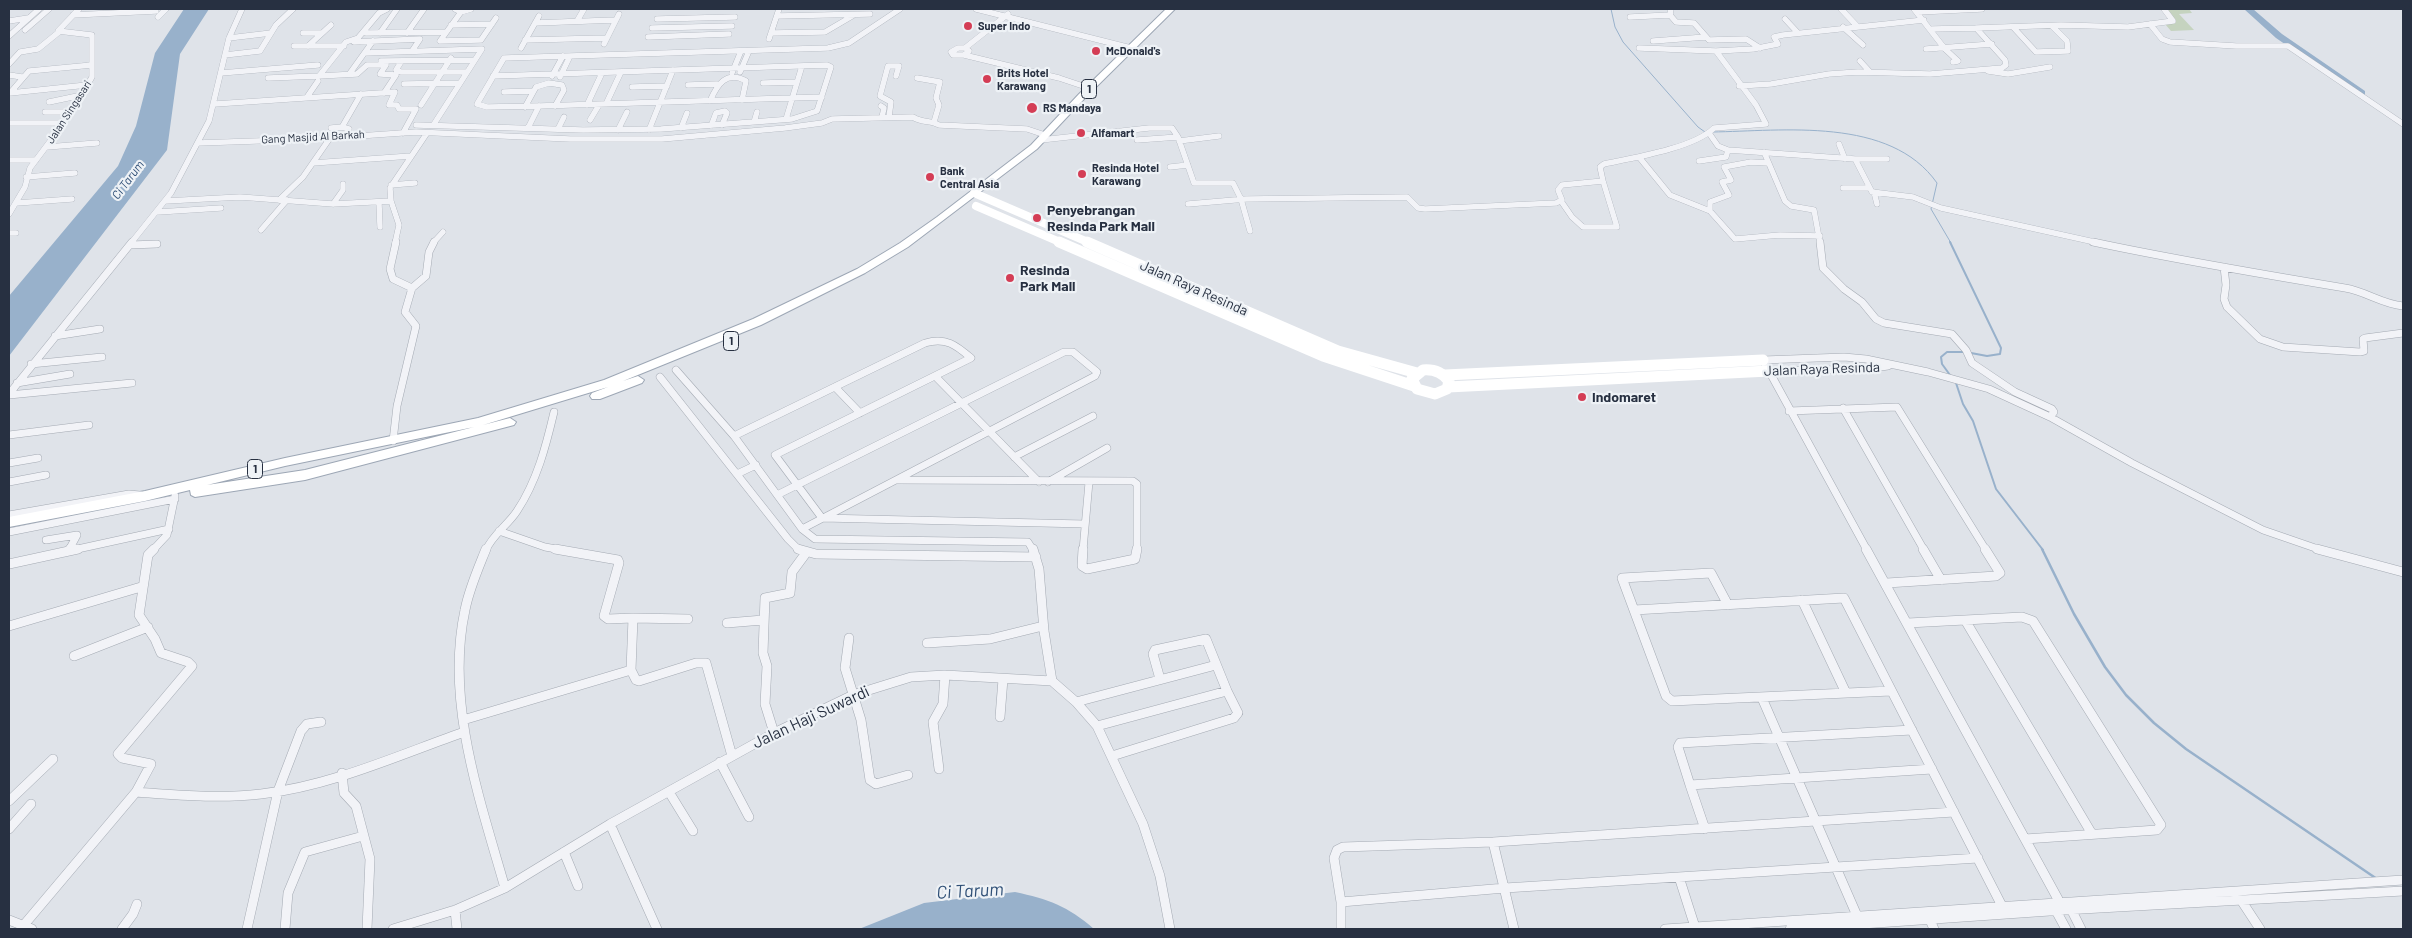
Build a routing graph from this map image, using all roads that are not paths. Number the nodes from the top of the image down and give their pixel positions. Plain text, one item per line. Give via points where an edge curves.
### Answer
1 (39, 9) edge
2 (49, 9) edge
3 (79, 9) edge
4 (166, 9) edge
5 (242, 9) edge
6 (252, 9) edge
7 (293, 9) edge
8 (387, 9) edge
9 (397, 9) edge
10 (402, 9) edge
11 (424, 9) edge
12 (455, 9) edge
13 (471, 9) edge
14 (582, 9) edge
15 (703, 9) edge
16 (900, 9) edge
17 (976, 9) edge
18 (990, 9) edge
19 (1171, 9) edge
20 (1841, 9) edge
21 (1982, 9) edge
22 (2164, 9) edge
23 (779, 10) edge
24 (1632, 10) edge
25 (1947, 10) edge
26 (120, 11) edge
27 (156, 11) dead end
28 (1916, 11) edge
29 (461, 12) junction
30 (660, 12) dead end
31 (841, 12) edge
32 (848, 12) edge
33 (1670, 12) edge
34 (618, 14) dead end
35 (854, 14) junction
36 (870, 14) dead end
37 (1008, 14) junction
38 (73, 15) junction
39 (540, 16) dead end
40 (777, 16) junction
41 (28, 18) junction
42 (158, 18) dead end
43 (496, 18) dead end
44 (699, 18) junction
45 (657, 19) junction
46 (1785, 19) dead end
47 (616, 20) junction
48 (1924, 20) junction
49 (9, 21) edge
50 (576, 22) junction
51 (535, 23) junction
52 (492, 24) junction
53 (2150, 24) junction
54 (331, 25) dead end
55 (452, 25) junction
56 (732, 26) junction
57 (1857, 26) junction
58 (2052, 26) junction
59 (1843, 27) junction
60 (2013, 27) junction
61 (652, 28) junction
62 (1976, 28) junction
63 (1932, 29) junction
64 (25, 30) dead end
65 (59, 32) junction
66 (407, 32) junction
67 (446, 32) junction
68 (271, 33) junction
69 (302, 33) dead end
70 (322, 33) junction
71 (380, 33) junction
72 (1798, 33) junction
73 (366, 34) dead end
74 (9, 36) edge
75 (228, 38) junction
76 (606, 38) junction
77 (1708, 39) junction
78 (525, 40) junction
79 (373, 41) junction
80 (1653, 42) dead end
81 (485, 43) dead end
82 (604, 44) dead end
83 (1992, 44) junction
84 (294, 46) dead end
85 (308, 46) junction
86 (344, 46) junction
87 (1133, 46) junction
88 (1863, 46) dead end
89 (521, 48) dead end
90 (965, 48) junction
91 (1640, 48) dead end
92 (1760, 48) junction
93 (1944, 48) junction
94 (482, 49) junction
95 (1926, 49) dead end
96 (457, 50) junction
97 (412, 51) junction
98 (741, 51) junction
99 (749, 51) junction
100 (1716, 51) junction
101 (364, 53) junction
102 (964, 55) junction
103 (225, 56) junction
104 (563, 56) junction
105 (570, 56) junction
106 (449, 60) junction
107 (474, 60) junction
108 (377, 61) dead end
109 (1860, 61) dead end
110 (401, 62) junction
111 (1953, 62) dead end
112 (9, 64) edge
113 (92, 64) junction
114 (318, 65) dead end
115 (802, 66) junction
116 (2050, 67) dead end
117 (742, 68) junction
118 (734, 69) junction
119 (673, 70) junction
120 (1985, 70) junction
121 (441, 72) junction
122 (467, 72) junction
123 (621, 72) junction
124 (1870, 72) junction
125 (326, 73) dead end
126 (350, 73) dead end
127 (602, 73) junction
128 (221, 74) junction
129 (553, 74) junction
130 (562, 74) junction
131 (9, 75) edge
132 (493, 76) junction
133 (896, 76) dead end
134 (22, 77) junction
135 (731, 77) junction
136 (738, 77) junction
137 (268, 78) dead end
138 (318, 78) junction
139 (917, 78) dead end
140 (1059, 78) junction
141 (549, 82) junction
142 (557, 82) junction
143 (797, 82) junction
144 (460, 83) junction
145 (763, 83) dead end
146 (404, 84) dead end
147 (434, 84) junction
148 (717, 84) junction
149 (87, 85) junction
150 (688, 85) dead end
151 (667, 86) junction
152 (1092, 86) junction
153 (1739, 86) junction
154 (632, 87) dead end
155 (533, 91) junction
156 (504, 92) dead end
157 (9, 93) edge
158 (384, 93) junction
159 (361, 94) junction
160 (82, 95) junction
161 (307, 97) junction
162 (792, 98) junction
163 (822, 98) junction
164 (268, 99) junction
165 (742, 100) junction
166 (710, 101) junction
167 (49, 102) dead end
168 (660, 103) junction
169 (215, 104) junction
170 (606, 104) junction
171 (421, 105) dead end
172 (587, 105) junction
173 (599, 105) junction
174 (262, 106) dead end
175 (525, 106) junction
176 (540, 106) junction
177 (555, 106) junction
178 (881, 106) dead end
179 (45, 112) dead end
180 (72, 112) junction
181 (627, 112) dead end
182 (757, 112) dead end
183 (687, 113) dead end
184 (564, 117) dead end
185 (885, 117) junction
186 (786, 119) junction
187 (590, 120) dead end
188 (754, 122) junction
189 (934, 122) junction
190 (9, 123) edge
191 (63, 123) junction
192 (434, 124) junction
193 (2403, 124) edge
194 (416, 125) dead end
195 (530, 125) junction
196 (722, 125) junction
197 (712, 126) junction
198 (342, 127) junction
199 (331, 128) dead end
200 (681, 128) junction
201 (558, 130) junction
202 (618, 130) junction
203 (649, 130) junction
204 (1710, 132) junction
205 (403, 133) junction
206 (427, 133) junction
207 (1219, 136) dead end
208 (345, 137) junction
209 (330, 138) junction
210 (1178, 139) junction
211 (1137, 140) dead end
212 (1040, 141) junction
213 (97, 143) dead end
214 (198, 143) junction
215 (1839, 144) dead end
216 (47, 147) junction
217 (1728, 150) junction
218 (1764, 152) junction
219 (411, 156) junction
220 (1639, 157) junction
221 (1845, 158) junction
222 (1887, 159) dead end
223 (9, 160) edge
224 (36, 160) junction
225 (1854, 160) junction
226 (1699, 162) dead end
227 (313, 163) junction
228 (1768, 163) junction
229 (1188, 165) junction
230 (1170, 167) dead end
231 (75, 173) dead end
232 (26, 177) junction
233 (1602, 181) junction
234 (415, 183) dead end
235 (343, 184) dead end
236 (391, 185) junction
237 (1843, 188) dead end
238 (1871, 190) junction
239 (978, 198) junction
240 (72, 199) dead end
241 (1241, 199) junction
242 (279, 200) junction
243 (287, 200) junction
244 (166, 201) junction
245 (391, 201) junction
246 (1561, 201) junction
247 (17, 203) junction
248 (379, 203) junction
249 (333, 204) junction
250 (1188, 204) dead end
251 (1877, 204) dead end
252 (221, 208) dead end
253 (1710, 210) junction
254 (158, 212) junction
255 (9, 214) edge
256 (156, 226) dead end
257 (380, 226) dead end
258 (145, 227) junction
259 (261, 230) dead end
260 (1250, 230) dead end
261 (443, 232) dead end
262 (1820, 236) junction
263 (157, 244) dead end
264 (130, 245) junction
265 (1099, 246) junction
266 (1090, 254) junction
267 (2224, 267) junction
268 (412, 288) junction
269 (2402, 308) edge
270 (1264, 318) junction
271 (1255, 327) junction
272 (100, 329) dead end
273 (2403, 333) edge
274 (55, 336) junction
275 (102, 357) dead end
276 (1763, 360) junction
277 (31, 364) junction
278 (1895, 364) junction
279 (676, 370) dead end
280 (1769, 371) junction
281 (1417, 373) junction
282 (70, 374) dead end
283 (1445, 375) junction
284 (935, 376) junction
285 (660, 377) dead end
286 (18, 383) junction
287 (132, 383) dead end
288 (1414, 386) junction
289 (835, 387) junction
290 (1448, 387) junction
291 (9, 395) edge
292 (961, 403) junction
293 (1843, 408) junction
294 (1789, 411) junction
295 (554, 412) dead end
296 (860, 413) junction
297 (1093, 416) dead end
298 (2050, 417) junction
299 (89, 425) dead end
300 (988, 430) junction
301 (9, 435) edge
302 (734, 436) junction
303 (393, 440) junction
304 (1107, 448) dead end
305 (330, 452) junction
306 (1014, 457) junction
307 (38, 458) dead end
308 (284, 462) junction
309 (9, 463) edge
310 (756, 465) junction
311 (320, 471) junction
312 (737, 474) junction
313 (46, 475) dead end
314 (284, 479) junction
315 (895, 480) junction
316 (9, 482) edge
317 (1043, 482) junction
318 (1089, 482) junction
319 (799, 485) junction
320 (777, 495) junction
321 (145, 496) junction
322 (175, 497) junction
323 (9, 515) edge
324 (822, 518) junction
325 (9, 522) edge
326 (1085, 524) junction
327 (9, 527) edge
328 (169, 529) junction
329 (802, 529) junction
330 (499, 531) junction
331 (9, 532) edge
332 (46, 540) dead end
333 (69, 551) junction
334 (806, 553) junction
335 (1036, 557) junction
336 (9, 564) edge
337 (2403, 572) edge
338 (1941, 580) junction
339 (1887, 583) junction
340 (141, 588) junction
341 (1802, 600) junction
342 (1728, 605) junction
343 (1634, 610) junction
344 (633, 618) junction
345 (688, 619) dead end
346 (763, 620) junction
347 (1965, 620) junction
348 (726, 623) dead end
349 (1908, 623) junction
350 (9, 626) edge
351 (1043, 626) junction
352 (148, 628) junction
353 (849, 638) dead end
354 (927, 643) dead end
355 (74, 656) dead end
356 (1216, 665) junction
357 (631, 670) junction
358 (945, 676) junction
359 (1003, 679) junction
360 (1160, 679) junction
361 (1052, 681) junction
362 (1892, 690) junction
363 (1227, 691) junction
364 (1846, 693) junction
365 (853, 695) junction
366 (1762, 698) junction
367 (1076, 702) junction
368 (1000, 717) dead end
369 (463, 720) junction
370 (321, 722) dead end
371 (1097, 726) junction
372 (1912, 730) junction
373 (464, 732) junction
374 (774, 733) junction
375 (1779, 738) junction
376 (732, 756) junction
377 (1112, 756) junction
378 (53, 760) dead end
379 (720, 762) junction
380 (938, 769) dead end
381 (1932, 769) junction
382 (342, 773) junction
383 (908, 775) dead end
384 (1797, 778) junction
385 (1690, 785) junction
386 (278, 791) junction
387 (136, 792) junction
388 (669, 792) junction
389 (9, 801) edge
390 (31, 804) dead end
391 (1954, 812) junction
392 (749, 817) dead end
393 (1816, 822) junction
394 (610, 824) junction
395 (9, 828) edge
396 (1705, 829) junction
397 (693, 831) dead end
398 (2092, 834) junction
399 (363, 836) junction
400 (2025, 839) junction
401 (1493, 842) junction
402 (564, 852) junction
403 (1978, 858) junction
404 (1835, 868) junction
405 (1679, 877) junction
406 (2402, 880) edge
407 (578, 886) dead end
408 (504, 888) junction
409 (1505, 888) junction
410 (2403, 891) edge
411 (2238, 896) junction
412 (1341, 902) junction
413 (137, 904) dead end
414 (2061, 905) junction
415 (2002, 906) junction
416 (455, 910) junction
417 (1856, 916) junction
418 (9, 920) edge
419 (1865, 924) junction
420 (1932, 924) edge
421 (1695, 927) junction
422 (28, 928) edge
423 (1714, 928) edge
424 (122, 929) edge
425 (247, 929) edge
426 (285, 929) edge
427 (367, 929) edge
428 (393, 929) edge
429 (457, 929) edge
430 (657, 929) edge
431 (1170, 929) edge
432 (1341, 929) edge
433 (1514, 929) edge
434 (1665, 929) edge
435 (1790, 929) edge
436 (2066, 929) edge
437 (2081, 929) edge
438 (2260, 929) edge

1 - 41 street
2 - 64 street
3 - 38 street
4 - 42 street
5 - 6 street
5 - 75 street
7 - 68 street
8 - 86 street via 358,38
9 - 10 street
9 - 71 street
11 - 66 street
12 - 29 street
13 - 29 street
14 - 50 street
15 - 44 street
16 - 99 street via 857,38 836,47
17 - 37 street
18 - 37 street
19 - 87 main road, 1
20 - 57 street
21 - 25 street
22 - 53 street via 2173,21
23 - 40 street
24 - 33 street via 1633,17
25 - 28 street
26 - 27 street
26 - 38 street
28 - 48 street
29 - 55 street
30 - 45 street
31 - 32 street
31 - 40 street
32 - 35 street
33 - 77 street via 1676,22 1694,23
34 - 47 street
35 - 36 street
35 - 40 street via 825,32 770,36
37 - 87 street
37 - 90 street
38 - 65 street
39 - 51 street
41 - 49 street
41 - 74 street
43 - 52 street
44 - 45 street
44 - 56 street via 736,14
45 - 61 street
46 - 72 street
47 - 50 street
47 - 76 street
48 - 57 street
48 - 63 street
50 - 51 street
51 - 78 street
52 - 55 street
52 - 67 street via 479,41 441,42
53 - 58 street via 2128,27
53 - 193 street via 2162,39 2170,42 2288,46
54 - 70 street
55 - 67 street
56 - 61 street
56 - 61 street via 728,37 647,39
57 - 59 street
58 - 60 street
58 - 60 street via 2067,41 2067,51 2036,52
59 - 72 street
59 - 88 street
60 - 62 street
62 - 63 street
62 - 83 street
63 - 93 street
65 - 112 street via 39,49 20,52
65 - 113 street, Jalan Singasari via 92,35
66 - 67 street
66 - 71 street
68 - 75 street
68 - 103 street via 260,51
69 - 70 street
70 - 85 street
71 - 73 street
72 - 92 street via 1775,36 1778,44
75 - 103 street
76 - 78 street
76 - 82 street
77 - 80 street
77 - 92 street via 1746,39
77 - 100 street
78 - 89 street
79 - 97 street via 420,40
79 - 101 street
79 - 125 street via 350,43
81 - 94 street
83 - 93 street
83 - 120 street via 2006,65
84 - 85 street
85 - 86 street
86 - 138 street
87 - 152 main road, 1
90 - 102 street via 969,52
90 - 102 street via 951,52
91 - 100 street
92 - 100 street
93 - 95 street
93 - 111 street via 1958,61
94 - 96 street
94 - 107 street
96 - 97 street
96 - 106 street
97 - 101 street
98 - 99 street
98 - 105 street
98 - 118 street
99 - 117 street
100 - 153 street
101 - 126 street
102 - 140 street
103 - 128 street
104 - 105 street
104 - 129 street
104 - 132 street via 505,55
105 - 130 street
106 - 107 street
106 - 110 street
106 - 121 street
107 - 122 street
108 - 110 street
109 - 124 street
110 - 121 street via 397,72
113 - 134 street via 36,69
113 - 149 street, Jalan Singasari via 93,72
114 - 128 street
115 - 117 street
115 - 143 street
115 - 163 street via 830,66
116 - 120 street via 2008,74
117 - 118 street
117 - 136 street
118 - 119 street
118 - 135 street
119 - 123 street
119 - 151 street
120 - 124 street via 1930,74
121 - 122 street
121 - 147 street
122 - 144 street
123 - 127 street
123 - 170 street
124 - 153 street
127 - 130 street
127 - 172 street
128 - 169 street
129 - 130 street
129 - 132 street
129 - 141 street
130 - 142 street
131 - 134 street
132 - 175 street via 477,101 479,106
133 - 185 street via 900,66 888,66 880,96 891,102
134 - 157 street
135 - 136 street
135 - 148 street
136 - 165 street via 746,81
137 - 138 street
138 - 158 street via 357,74 367,65 386,65 380,74 396,75
138 - 161 street
139 - 189 street via 940,82 936,98 940,105
140 - 152 street
140 - 152 street via 1075,79
141 - 142 street
141 - 155 street
142 - 177 street via 564,90
143 - 145 street
143 - 162 street
144 - 147 street
144 - 192 street
146 - 147 street
147 - 171 street
148 - 150 street
148 - 166 street
149 - 157 street
149 - 160 street, Jalan Singasari
151 - 154 street
151 - 168 street
152 - 212 main road, 1
153 - 204 street via 1760,110 1766,124 1716,127
155 - 156 street
155 - 175 street
158 - 159 street
158 - 205 street via 396,92 389,105 397,105 399,109 416,108
159 - 161 street
159 - 198 street
160 - 167 street
160 - 180 street, Jalan Singasari
161 - 164 street
162 - 163 street
162 - 165 street
162 - 186 street
163 - 186 street via 814,114
164 - 169 street
164 - 174 street
165 - 166 street
166 - 168 street
168 - 170 street
168 - 203 street
169 - 214 street
170 - 173 street
172 - 173 street
172 - 177 street
173 - 187 street
175 - 176 street
176 - 177 street
176 - 195 street
178 - 185 street
179 - 180 street
180 - 191 street, Jalan Singasari
181 - 202 street
182 - 188 street
183 - 200 street
184 - 201 street
185 - 189 street, Gang Masjid Al Barkah via 913,117 919,121
185 - 206 street, Gang Masjid Al Barkah via 832,119 822,124 662,139
186 - 188 street
188 - 196 street
189 - 212 street, Gang Masjid Al Barkah via 939,125 1027,129
190 - 191 street
191 - 216 street, Jalan Singasari
192 - 194 street
192 - 195 street
195 - 201 street
196 - 197 street
196 - 197 street via 725,111 716,113
197 - 200 street
198 - 199 street
198 - 208 street via 349,129
200 - 203 street
201 - 202 street
202 - 203 street
204 - 217 street via 1718,146
204 - 220 street via 1705,137
205 - 206 street, Gang Masjid Al Barkah
205 - 208 street, Gang Masjid Al Barkah
206 - 219 street
207 - 210 street
208 - 209 street, Gang Masjid Al Barkah
209 - 214 street, Gang Masjid Al Barkah
209 - 227 street
210 - 211 street
210 - 212 street via 1172,128 1162,127
210 - 229 street
212 - 239 main road, 1
213 - 216 street
214 - 244 street
215 - 221 street
216 - 224 street, Jalan Singasari
217 - 218 street
217 - 226 street via 1723,158
218 - 221 street
218 - 228 street
219 - 227 street
219 - 236 street
220 - 233 street via 1602,165
220 - 253 street via 1670,196
221 - 225 street
222 - 225 street
223 - 224 street
224 - 232 street, Jalan Singasari
225 - 238 street
227 - 242 street via 299,182
228 - 253 street via 1751,162 1724,167 1731,180 1722,182 1729,192 1710,202
228 - 262 street via 1785,201 1791,206 1814,210
229 - 230 street
229 - 241 street via 1194,183 1230,182
231 - 232 street
232 - 247 street, Jalan Singasari
233 - 246 street via 1562,185 1558,190
233 - 246 street via 1617,227 1583,227
234 - 236 street
235 - 249 street via 343,190
236 - 245 street
237 - 238 street
238 - 251 street
238 - 267 street via 1905,195 1935,206 2148,254
239 - 265 street, Jalan Raya Resinda
239 - 266 street, Jalan Raya Resinda
239 - 303 main road, 1 via 869,266 718,339 562,398 459,427
239 - 311 main road, 1 via 917,244 859,279 672,367 568,405 469,434
240 - 247 street
241 - 246 street via 1405,196 1418,208 1424,209 1502,208
241 - 250 street
241 - 260 street
242 - 243 street
242 - 244 street via 240,197
243 - 249 street
243 - 259 street
244 - 254 street
245 - 248 street
245 - 268 street via 399,228 390,269 393,279
247 - 255 street, Jalan Singasari
248 - 249 street
248 - 257 street
252 - 254 street
253 - 262 street via 1736,239
254 - 258 street
256 - 258 street
258 - 264 street
261 - 268 street via 431,246 426,276
262 - 298 street via 1823,268 1862,302 1876,319 1952,334 1972,363 2015,392 2052,409 2054,412
263 - 264 street
264 - 274 street
265 - 266 street
265 - 270 street, Jalan Raya Resinda
266 - 271 street, Jalan Raya Resinda
267 - 269 street via 2356,289 2388,305
267 - 273 street via 2227,308 2266,342 2283,347 2360,352 2364,351 2365,338
268 - 303 street via 405,314 416,326 397,406
270 - 271 street
270 - 281 street, Jalan Raya Resinda via 1352,356
271 - 288 street, Jalan Raya Resinda via 1323,356
272 - 274 street
274 - 277 street
275 - 277 street
276 - 278 street, Jalan Raya Resinda via 1844,357
276 - 280 street
276 - 283 street, Jalan Raya Resinda
277 - 286 street
278 - 280 street, Jalan Raya Resinda via 1867,369
278 - 298 street via 1989,389
279 - 302 street
280 - 290 street, Jalan Raya Resinda
280 - 294 street
281 - 283 street via 1431,370
281 - 288 street via 1412,379
282 - 286 street
283 - 290 street
284 - 289 street via 971,358 953,342 930,342
284 - 292 street
284 - 296 street
285 - 312 street
286 - 291 street
287 - 291 street
288 - 290 street via 1422,392 1435,394
289 - 296 street
289 - 302 street
292 - 300 street
292 - 300 street via 1068,351 1097,372 1095,376
292 - 319 street
293 - 294 street
293 - 338 street
293 - 338 street via 1889,406 1900,410 2000,573 1996,576
294 - 339 street
295 - 330 street via 549,437 524,500
296 - 319 street via 775,455
297 - 306 street
298 - 337 street via 2263,530 2306,546
299 - 301 street
300 - 306 street
300 - 315 street
302 - 310 street
303 - 305 main road, 1
304 - 317 street
305 - 308 main road, 1
305 - 311 main road via 314,464
306 - 317 street
307 - 309 street
308 - 314 main road via 302,465 299,471
308 - 321 main road, 1
310 - 312 street
310 - 320 street
311 - 314 main road, 1
312 - 334 street via 788,539
313 - 316 street
314 - 322 main road, 1
315 - 317 street
315 - 324 street
317 - 318 street
318 - 326 street
318 - 326 street via 1136,482 1136,557 1084,568
319 - 320 street
319 - 324 street
320 - 329 street
321 - 323 street via 129,494
321 - 325 main road, 1
322 - 327 main road, 1
322 - 328 street
322 - 331 street
324 - 326 street
324 - 329 street
328 - 333 street
328 - 340 street via 166,538 149,552
329 - 335 street via 815,539 823,540 1020,541 1028,542
330 - 344 street via 545,547 618,560 604,616 608,619
330 - 369 street via 489,545 464,612 461,649
332 - 333 street via 77,535
333 - 336 street
334 - 335 street
334 - 346 street via 792,572 790,593 765,598
335 - 351 street
338 - 339 street
339 - 349 street
340 - 350 street
340 - 352 street via 139,612
341 - 342 street
341 - 362 street via 1844,598
341 - 364 street
342 - 343 street
342 - 343 street via 1711,573 1622,578
343 - 366 street via 1668,699 1677,702
344 - 345 street
344 - 357 street
346 - 348 street
346 - 374 street via 765,704
347 - 349 street
347 - 398 street
347 - 398 street via 2022,617 2033,620 2161,825 2157,830
349 - 400 street
351 - 354 street via 983,640
351 - 361 street
352 - 355 street
352 - 387 street via 161,653 192,666 118,754 122,758 151,764
353 - 365 street via 845,668
356 - 360 street
356 - 360 street via 1206,639 1159,648 1153,654
356 - 363 street
357 - 369 street
357 - 376 street via 639,681 696,663 706,663
358 - 359 street, Jalan Haji Suwardi
358 - 365 street, Jalan Haji Suwardi via 902,679
358 - 380 street via 943,704 933,722
359 - 361 street, Jalan Haji Suwardi
359 - 368 street
360 - 367 street
361 - 367 street
362 - 364 street
362 - 372 street
363 - 371 street
363 - 377 street via 1238,713 1236,717
364 - 366 street
365 - 374 street, Jalan Haji Suwardi
365 - 383 street via 861,720 865,758 872,783
366 - 375 street
367 - 371 street
369 - 373 street
370 - 386 street via 307,724 301,731
371 - 377 street
372 - 375 street
372 - 381 street
373 - 382 street
373 - 408 street
374 - 376 street, Jalan Haji Suwardi
375 - 384 street
375 - 385 street via 1680,743 1678,747
376 - 379 street, Jalan Haji Suwardi
377 - 431 street via 1152,847
378 - 389 street
379 - 388 street, Jalan Haji Suwardi
379 - 392 street
381 - 384 street
381 - 391 street
382 - 386 street
382 - 399 street via 344,792 356,806
384 - 385 street
384 - 393 street
385 - 396 street
386 - 387 street via 195,795
386 - 425 street
387 - 422 street
388 - 394 street, Jalan Haji Suwardi
388 - 397 street
390 - 395 street
391 - 393 street
391 - 403 street
393 - 396 street
393 - 404 street
394 - 402 street, Jalan Haji Suwardi
394 - 430 street
396 - 401 street
398 - 400 street
399 - 426 street via 305,852 288,893
399 - 427 street via 370,860
400 - 414 street
401 - 409 street
401 - 412 street via 1340,847 1334,858
402 - 407 street
402 - 408 street, Jalan Haji Suwardi
403 - 404 street
403 - 415 street
404 - 405 street
404 - 417 street
405 - 409 street
405 - 421 street
406 - 411 street via 2349,882
408 - 416 street, Jalan Haji Suwardi
409 - 412 street
409 - 433 street
410 - 411 street
411 - 414 street
411 - 438 street
412 - 432 street
413 - 424 street
414 - 415 street
414 - 420 street
414 - 436 street
414 - 437 street
415 - 417 street
416 - 428 street, Jalan Haji Suwardi
416 - 429 street
417 - 419 street
417 - 423 street
418 - 422 street
419 - 420 street
419 - 435 street
421 - 423 street
421 - 434 street

